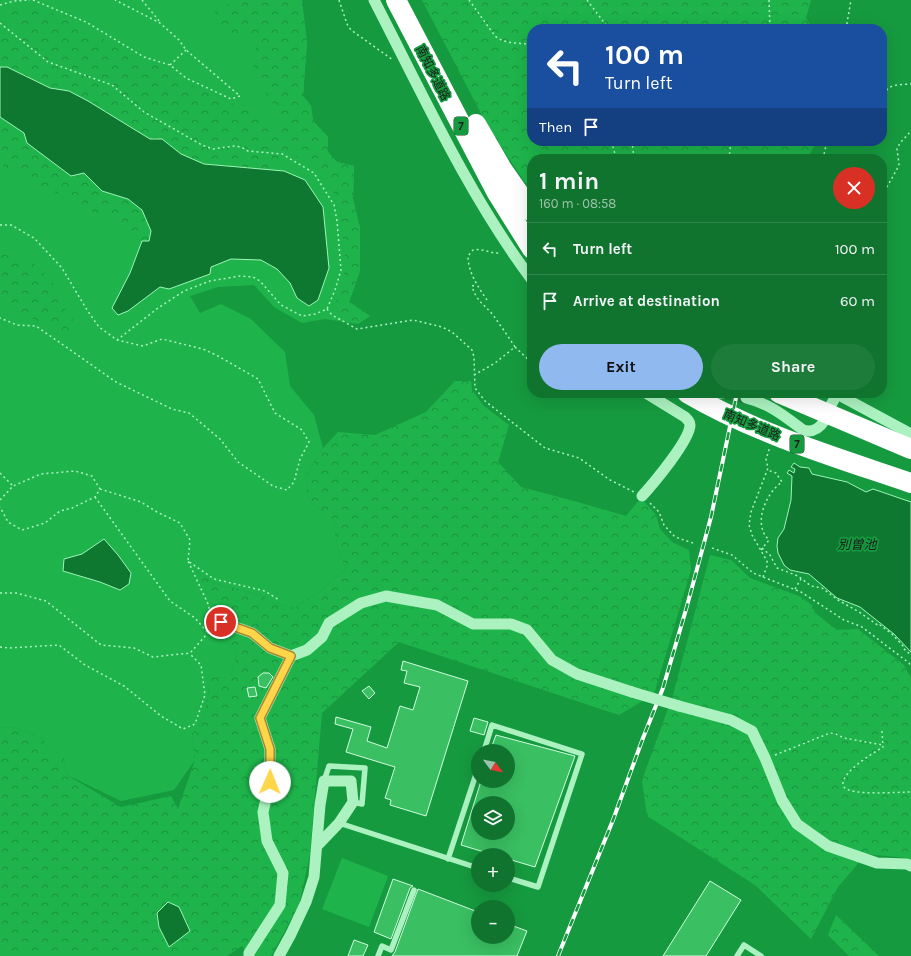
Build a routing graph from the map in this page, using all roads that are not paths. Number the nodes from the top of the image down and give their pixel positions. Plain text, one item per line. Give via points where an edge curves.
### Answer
1 (374, 0) edge
2 (396, 0) edge
3 (411, 0) edge
4 (527, 205) edge
5 (527, 241) edge
6 (527, 273) edge
7 (654, 398) edge
8 (696, 398) edge
9 (746, 398) tunnel mouth
10 (791, 398) edge
11 (835, 398) edge
12 (844, 398) edge
13 (831, 405) dead end
14 (825, 420) dead end
15 (911, 434) edge
16 (911, 448) edge
17 (911, 483) edge
18 (642, 496) road end
19 (221, 622) dead end
20 (291, 656) junction
21 (486, 744) edge
22 (324, 781) junction
23 (471, 788) edge
24 (353, 802) junction
25 (339, 823) junction
26 (317, 846) junction
27 (448, 858) junction
28 (471, 866) edge
29 (911, 866) edge
30 (515, 880) edge
31 (414, 890) dead end
32 (249, 956) edge
33 (279, 956) edge
34 (378, 956) edge
35 (738, 956) edge
36 (761, 956) edge

1 - 6 street via 472,188
2 - 5 highway, 南知多道路 / 7 via 497,193
3 - 4 highway, 南知多道路 / 7 via 482,137
7 - 18 street via 686,417 690,426 673,458
8 - 17 highway, 南知多道路 / 7 via 748,424
9 - 14 street via 771,407 809,432 821,426
10 - 16 highway
11 - 13 street
12 - 15 street
19 - 20 street via 252,633 270,648
20 - 29 street, bridge via 307,650 322,637 329,623 361,603 386,596 437,605 473,624 511,624 527,630 552,660 577,674 731,720 752,731 782,800 797,824 828,846 877,863
20 - 32 street via 260,718 270,749 270,782 263,812 267,840 284,873 280,905
21 - 30 lane via 492,725 582,754 538,887
22 - 24 street via 351,781
22 - 24 lane via 329,766 365,768 362,804
22 - 26 street
23 - 27 lane
24 - 25 street
25 - 26 street
25 - 27 lane
26 - 33 street via 314,877 306,902
27 - 28 lane
31 - 34 lane via 390,950 382,946
35 - 36 lane via 744,945

